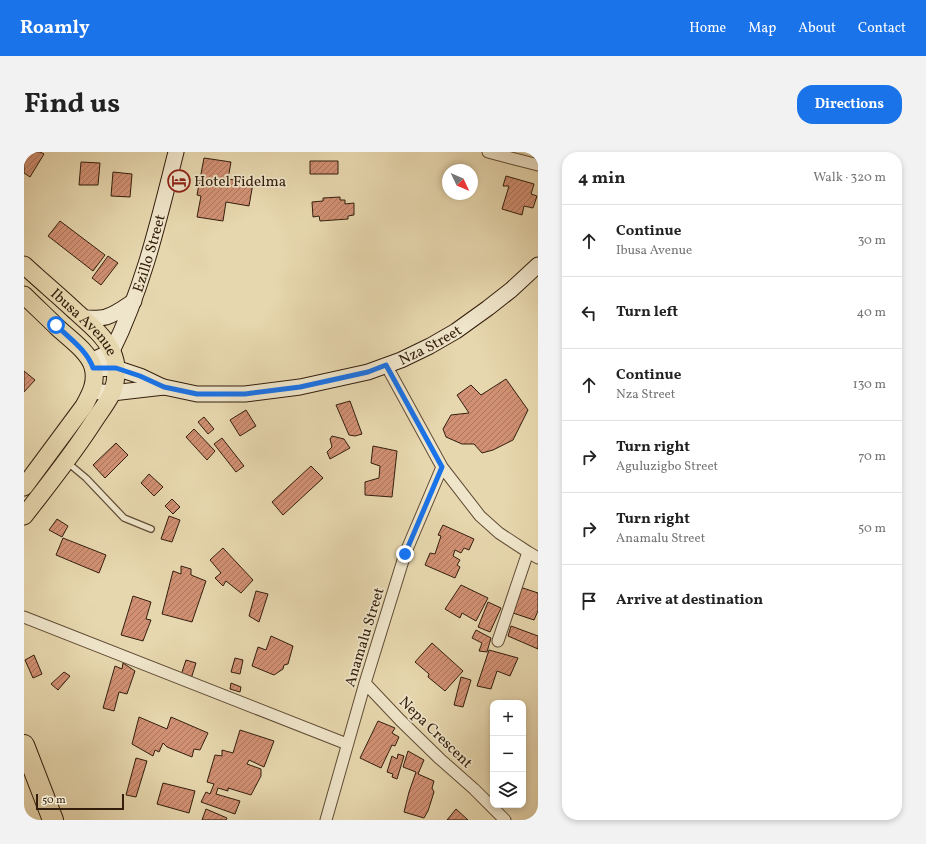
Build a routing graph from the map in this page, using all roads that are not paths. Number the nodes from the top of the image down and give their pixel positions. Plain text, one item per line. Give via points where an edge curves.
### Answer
1 (176, 152) edge
2 (488, 152) edge
3 (538, 165) edge
4 (24, 265) edge
5 (538, 265) edge
6 (24, 295) edge
7 (134, 301) junction
8 (83, 318) junction
9 (112, 351) junction
10 (92, 364) junction
11 (386, 365) junction
12 (116, 368) junction
13 (164, 387) junction
14 (92, 391) junction
15 (112, 393) junction
16 (66, 462) junction
17 (442, 467) junction
18 (24, 487) edge
19 (24, 516) edge
20 (151, 529) dead end
21 (528, 552) junction
22 (538, 558) edge
23 (24, 617) edge
24 (498, 640) dead end
25 (365, 682) junction
26 (347, 744) junction
27 (24, 746) edge
28 (53, 820) edge
29 (326, 820) edge
30 (505, 820) edge

1 - 7 street, Ezillo Street via 157,228
2 - 3 street
4 - 8 main road, Ibusa Avenue
5 - 11 street, Nza Street via 511,290 456,331 430,346
6 - 10 main road, Ibusa Avenue via 82,350
7 - 8 street via 111,315
7 - 9 street, Ezillo Street
8 - 9 main road, Ibusa Avenue
9 - 10 street
9 - 12 main road, Ibusa Avenue
10 - 12 street
10 - 14 main road
11 - 13 street, Nza Street via 368,372 300,387 245,394 197,394
11 - 17 street
12 - 13 street
12 - 15 main road, Ibusa Avenue
13 - 15 street, Nza Street
14 - 15 street, Nza Street
14 - 18 main road via 84,406
15 - 16 main road
16 - 19 main road
16 - 20 lane via 86,478 124,518
17 - 21 street via 480,516 499,533
17 - 25 street, Anamalu Street via 405,554
21 - 22 street
21 - 24 street
23 - 26 street
25 - 26 street, Anamalu Street
25 - 30 street, Nepa Crescent via 434,753
26 - 29 street, Anamalu Street
27 - 28 highway

